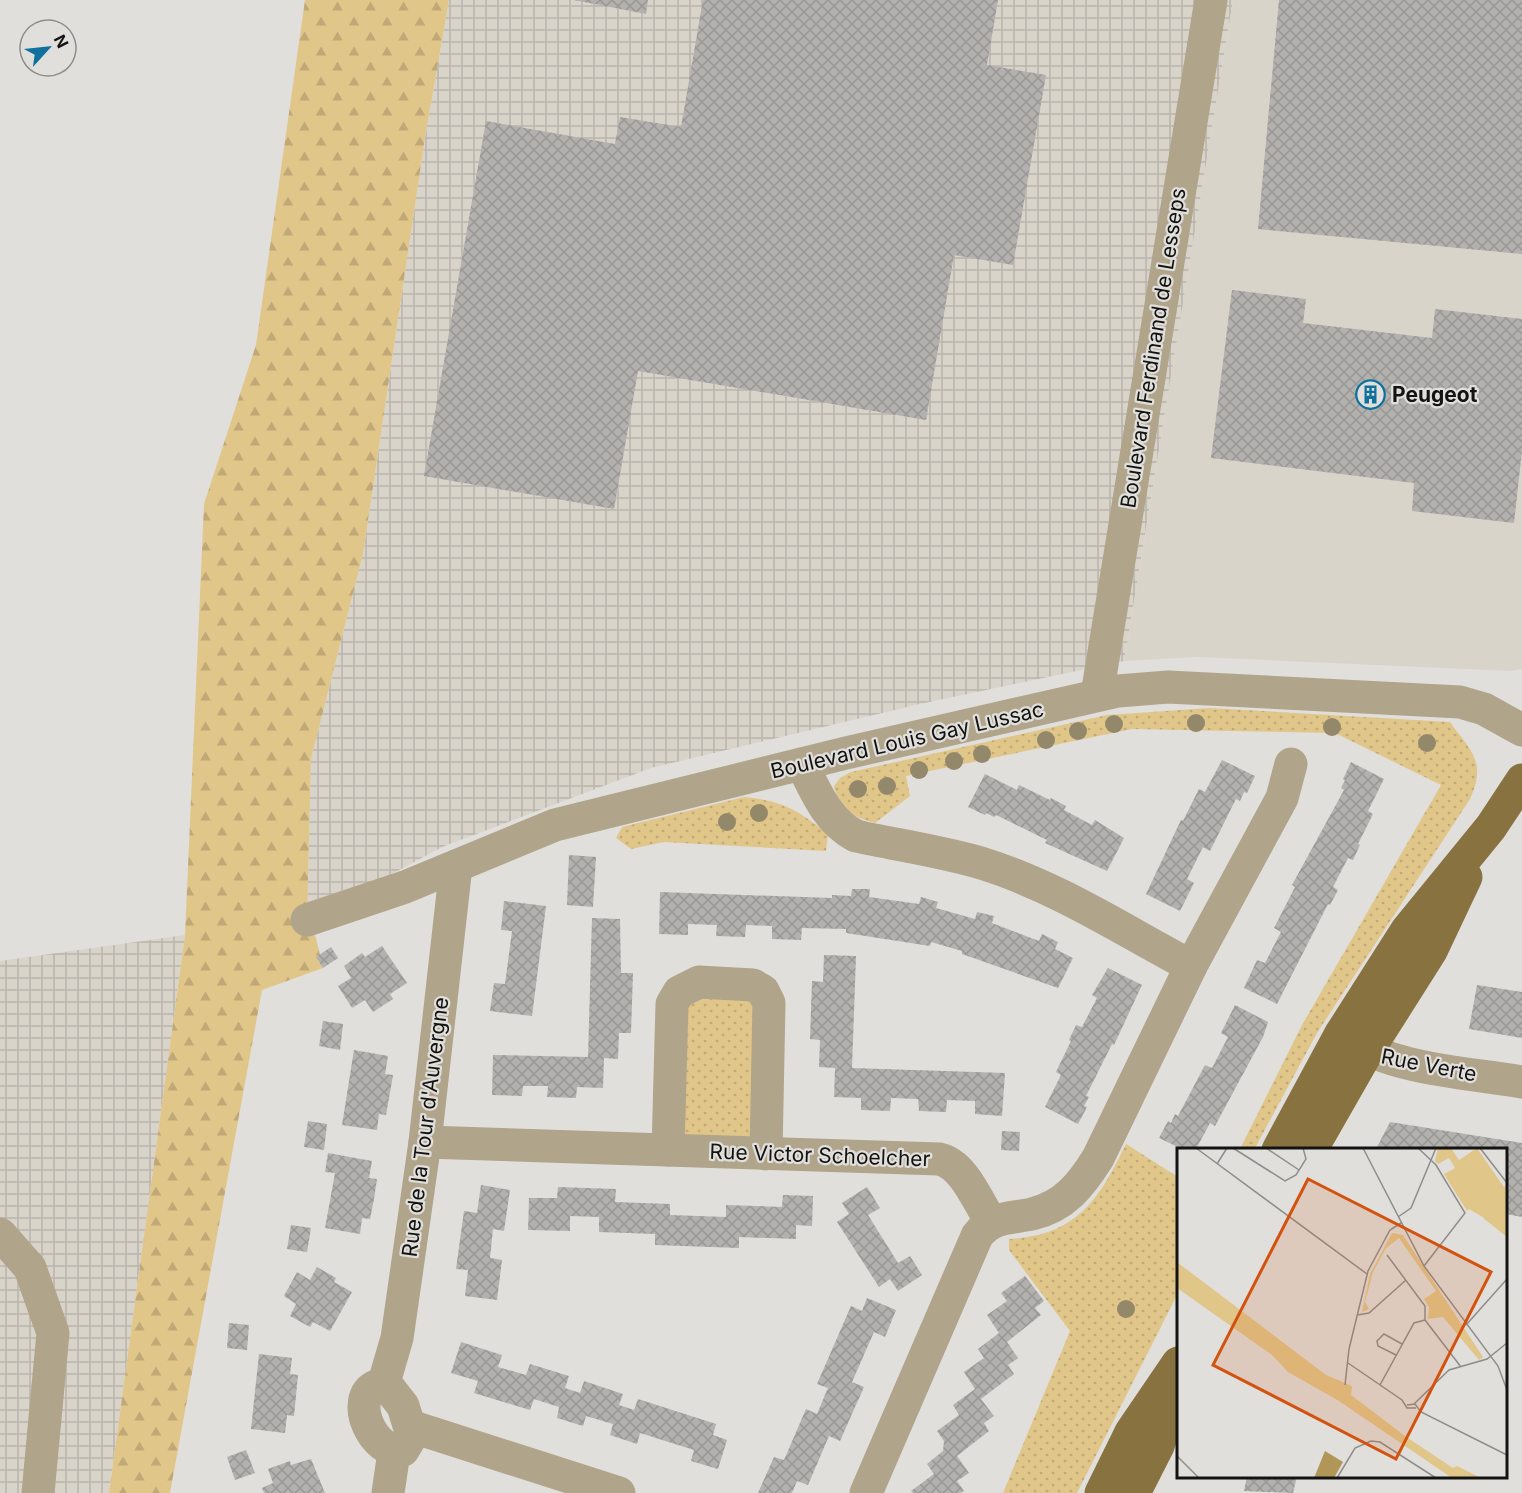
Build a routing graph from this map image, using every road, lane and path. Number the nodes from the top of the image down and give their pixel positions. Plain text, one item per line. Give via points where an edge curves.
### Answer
1 (1211, 0) edge
2 (1097, 695) junction
3 (1522, 729) edge
4 (802, 764) junction
5 (1291, 764) dead end
6 (1522, 780) edge
7 (456, 866) junction
8 (307, 920) dead end
9 (1191, 966) junction
10 (1354, 1044) junction
11 (1522, 1082) edge
12 (425, 1142) junction
13 (1279, 1148) edge
14 (1311, 1148) edge
15 (668, 1150) junction
16 (766, 1154) junction
17 (991, 1222) junction
18 (0, 1234) edge
19 (1177, 1366) edge
20 (1177, 1390) edge
21 (402, 1439) junction
22 (38, 1493) edge
23 (388, 1493) edge
24 (619, 1493) edge
25 (866, 1493) edge
26 (1101, 1493) edge
27 (1134, 1493) edge

1 - 2 street, Boulevard Ferdinand de Lesseps
2 - 3 street, Boulevard Louis Gay Lussac via 1168,687 1460,702 1485,709
2 - 4 street, Boulevard Louis Gay Lussac
4 - 7 street, Boulevard Louis Gay Lussac via 555,825
4 - 9 street via 828,813 844,830 1010,874 1055,893
5 - 9 street via 1282,798
6 - 10 main road via 1491,826 1431,951
7 - 8 street, Boulevard Louis Gay Lussac
7 - 12 street, Rue de la Tour d'Auvergne
9 - 17 street via 1098,1158 1077,1189 1044,1210
10 - 11 street, Rue Verte via 1398,1061
10 - 13 main road
10 - 14 main road
12 - 15 street, Rue Victor Schoelcher
12 - 21 street, Rue de la Tour d'Auvergne via 397,1338 383,1386 403,1406
15 - 16 street, Rue Victor Schoelcher
15 - 16 street via 672,1005 679,992 699,982 753,985 770,1003
16 - 17 street, Rue Victor Schoelcher via 945,1160 963,1178
17 - 25 street via 976,1236 968,1253
18 - 22 street via 30,1268 53,1333
19 - 26 main road via 1131,1432
20 - 27 main road via 1158,1446
21 - 23 street
21 - 24 street

